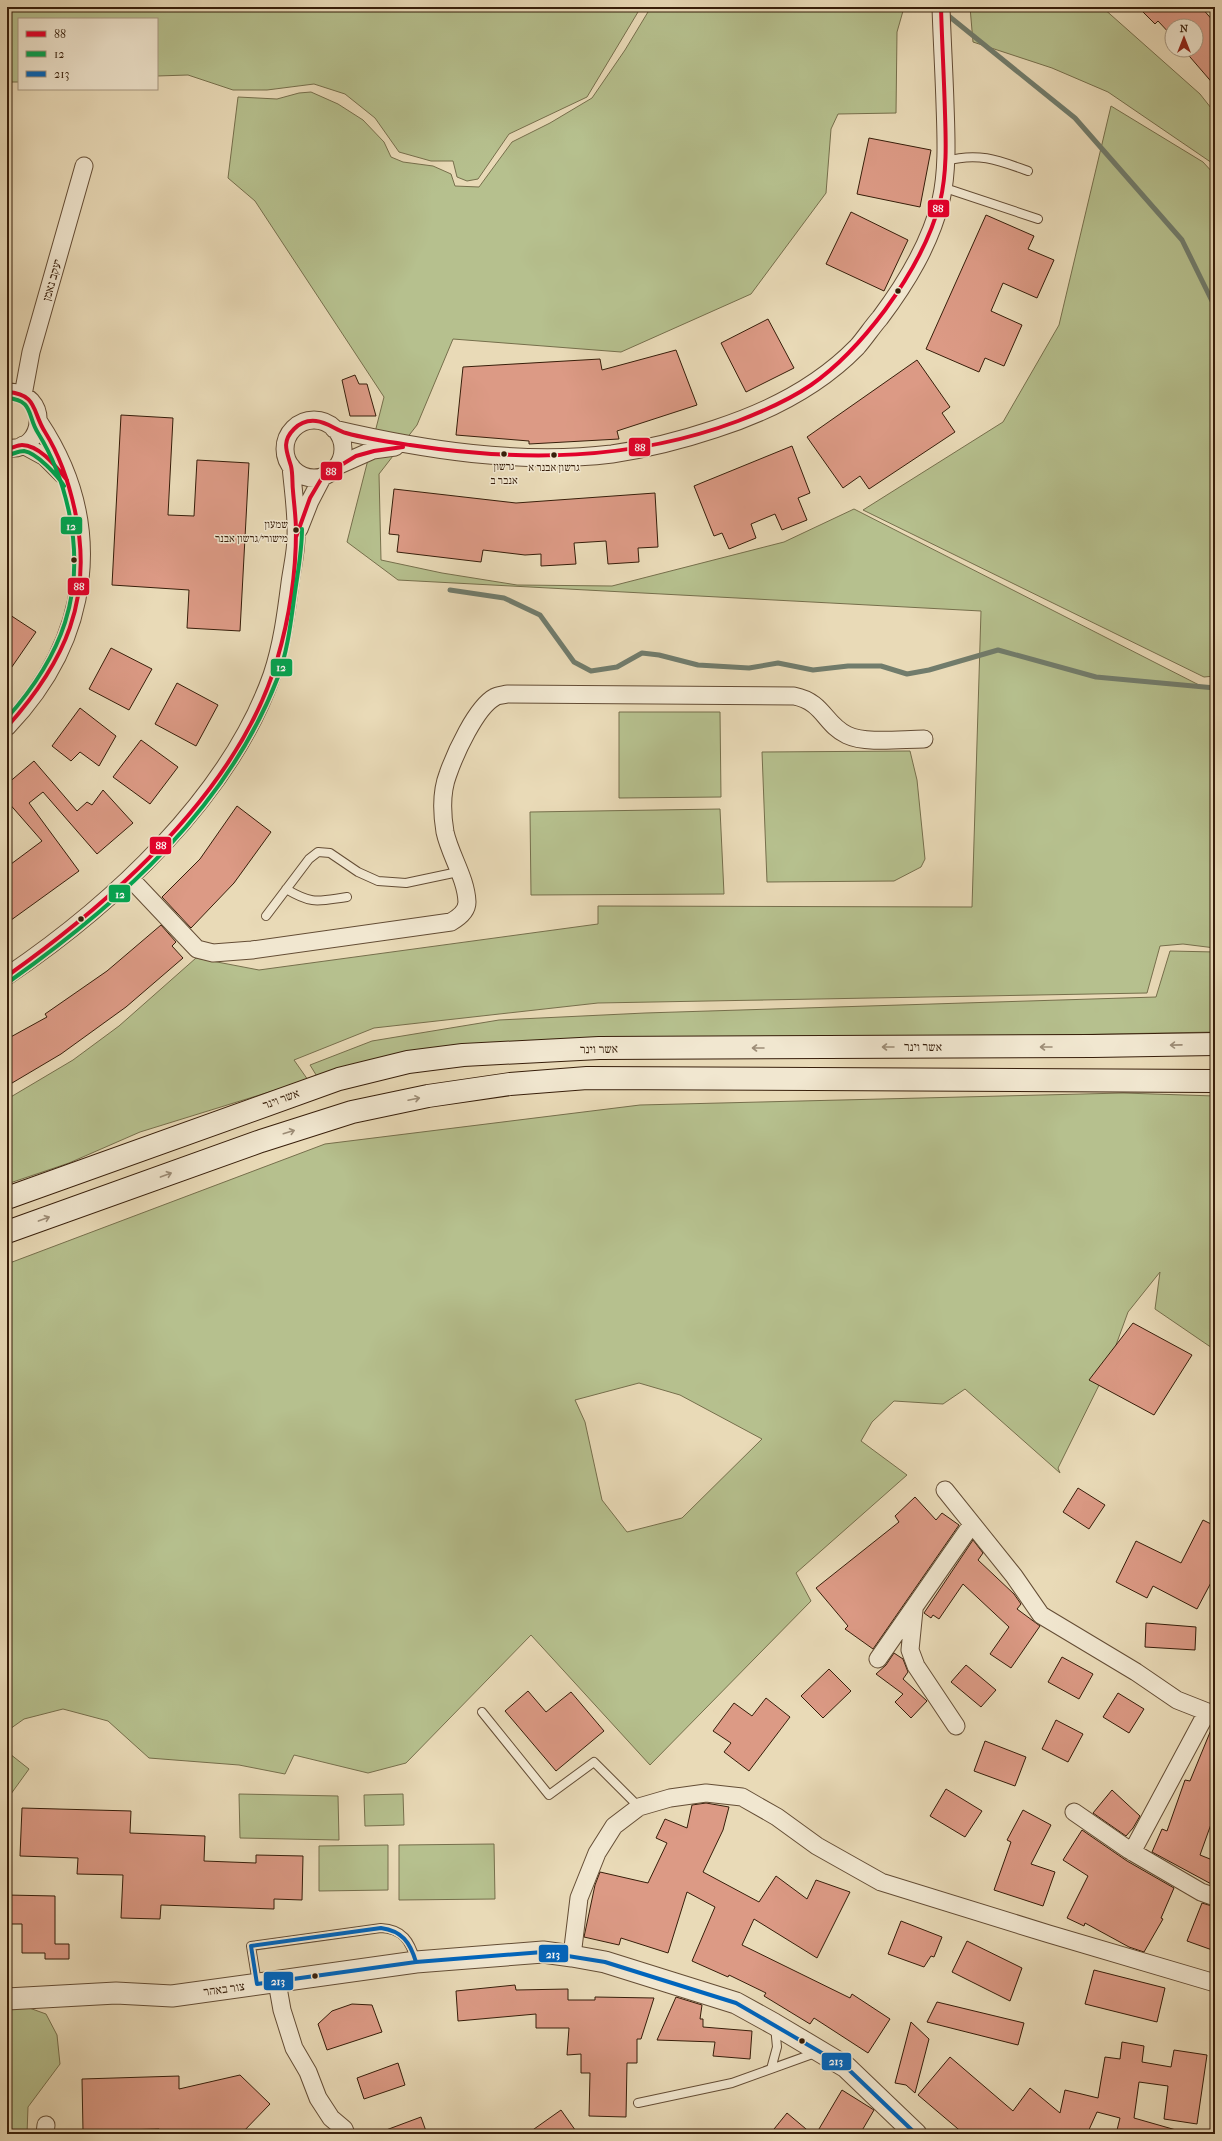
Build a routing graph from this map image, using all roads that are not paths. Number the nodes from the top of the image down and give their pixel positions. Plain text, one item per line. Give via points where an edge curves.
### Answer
1 (940, 7) edge
2 (946, 160) junction
3 (84, 166) dead end
4 (1028, 171) dead end
5 (942, 188) junction
6 (1038, 219) dead end
7 (15, 393) edge
8 (39, 422) junction
9 (334, 429) junction
10 (413, 446) junction
11 (12, 448) edge
12 (291, 466) junction
13 (337, 466) junction
14 (323, 476) junction
15 (67, 480) junction
16 (296, 537) junction
17 (7, 727) edge
18 (924, 739) dead end
19 (458, 872) junction
20 (130, 878) junction
21 (286, 889) junction
22 (347, 897) dead end
23 (266, 916) dead end
24 (7, 976) edge
25 (1215, 1044) edge
26 (1215, 1081) edge
27 (7, 1198) edge
28 (7, 1232) edge
29 (945, 1490) dead end
30 (972, 1524) junction
31 (915, 1606) junction
32 (878, 1659) dead end
33 (482, 1712) dead end
34 (1211, 1714) edge
35 (956, 1726) dead end
36 (639, 1807) junction
37 (1074, 1812) dead end
38 (1132, 1852) junction
39 (1215, 1897) edge
40 (572, 1956) junction
41 (416, 1962) junction
42 (267, 1983) junction
43 (1215, 1983) edge
44 (7, 2000) edge
45 (774, 2024) junction
46 (820, 2051) junction
47 (771, 2069) junction
48 (638, 2103) dead end
49 (346, 2134) edge
50 (916, 2134) edge

1 - 2 street
2 - 4 lane via 961,156 979,156
2 - 5 street
3 - 7 street, יעקב נאמן via 32,352
5 - 6 lane
5 - 10 street via 932,230 896,297 858,346 816,382 782,402 738,422 687,438 611,454 564,457 512,456
7 - 8 street via 35,406
8 - 11 street via 34,436
8 - 15 street via 53,445
9 - 10 street
9 - 12 street via 327,424 314,421 305,422 294,429 286,440 285,449
9 - 13 street via 341,440 342,449
10 - 13 street via 373,450
11 - 15 street via 45,457
12 - 14 street via 305,476
12 - 16 street
13 - 14 street
14 - 16 street
15 - 17 street via 81,540 82,580 74,618 59,654 39,688
16 - 20 street via 281,643 259,706 231,756 197,804
18 - 19 street via 870,740 847,735 807,698 794,696 507,694 495,697 483,708 464,739 447,775 443,805 446,832
19 - 20 street via 466,892 467,904 461,917 451,922 252,950 213,952 197,949
19 - 21 lane via 406,883 378,881 358,872 330,853 318,852 309,859
20 - 24 street via 71,930
21 - 22 lane via 304,900
21 - 23 lane
25 -> 27 main road, אשר וינר via 599,1048 455,1056 408,1062 339,1079
28 -> 26 main road via 261,1141 352,1112 428,1096 510,1084 587,1078
29 - 30 street
30 - 31 street
30 - 34 street via 1014,1576 1040,1615 1136,1672 1177,1700
31 - 32 street
31 - 35 street via 910,1650 916,1666
33 - 36 lane via 549,1795 594,1762
34 - 38 street
36 - 40 street via 614,1826 597,1853 579,1898
36 - 43 street via 670,1798 706,1793 742,1797 777,1817 817,1846 881,1882
37 - 38 street
38 - 39 street via 1201,1892
40 - 41 street, צור באהר via 543,1952
40 - 45 street, צור באהר via 605,1962 692,1988 736,2003
41 - 42 street, צור באהר
41 - 42 lane via 407,1938 390,1928 251,1946
42 - 44 street, צור באהר via 172,1996 116,1993
42 - 49 street via 282,2010 294,2048 308,2072 318,2098 331,2118
45 - 46 street, צור באהר
45 - 47 lane via 777,2047
46 - 47 lane
46 - 50 street, צור באהר via 846,2067
47 - 48 lane via 732,2083

